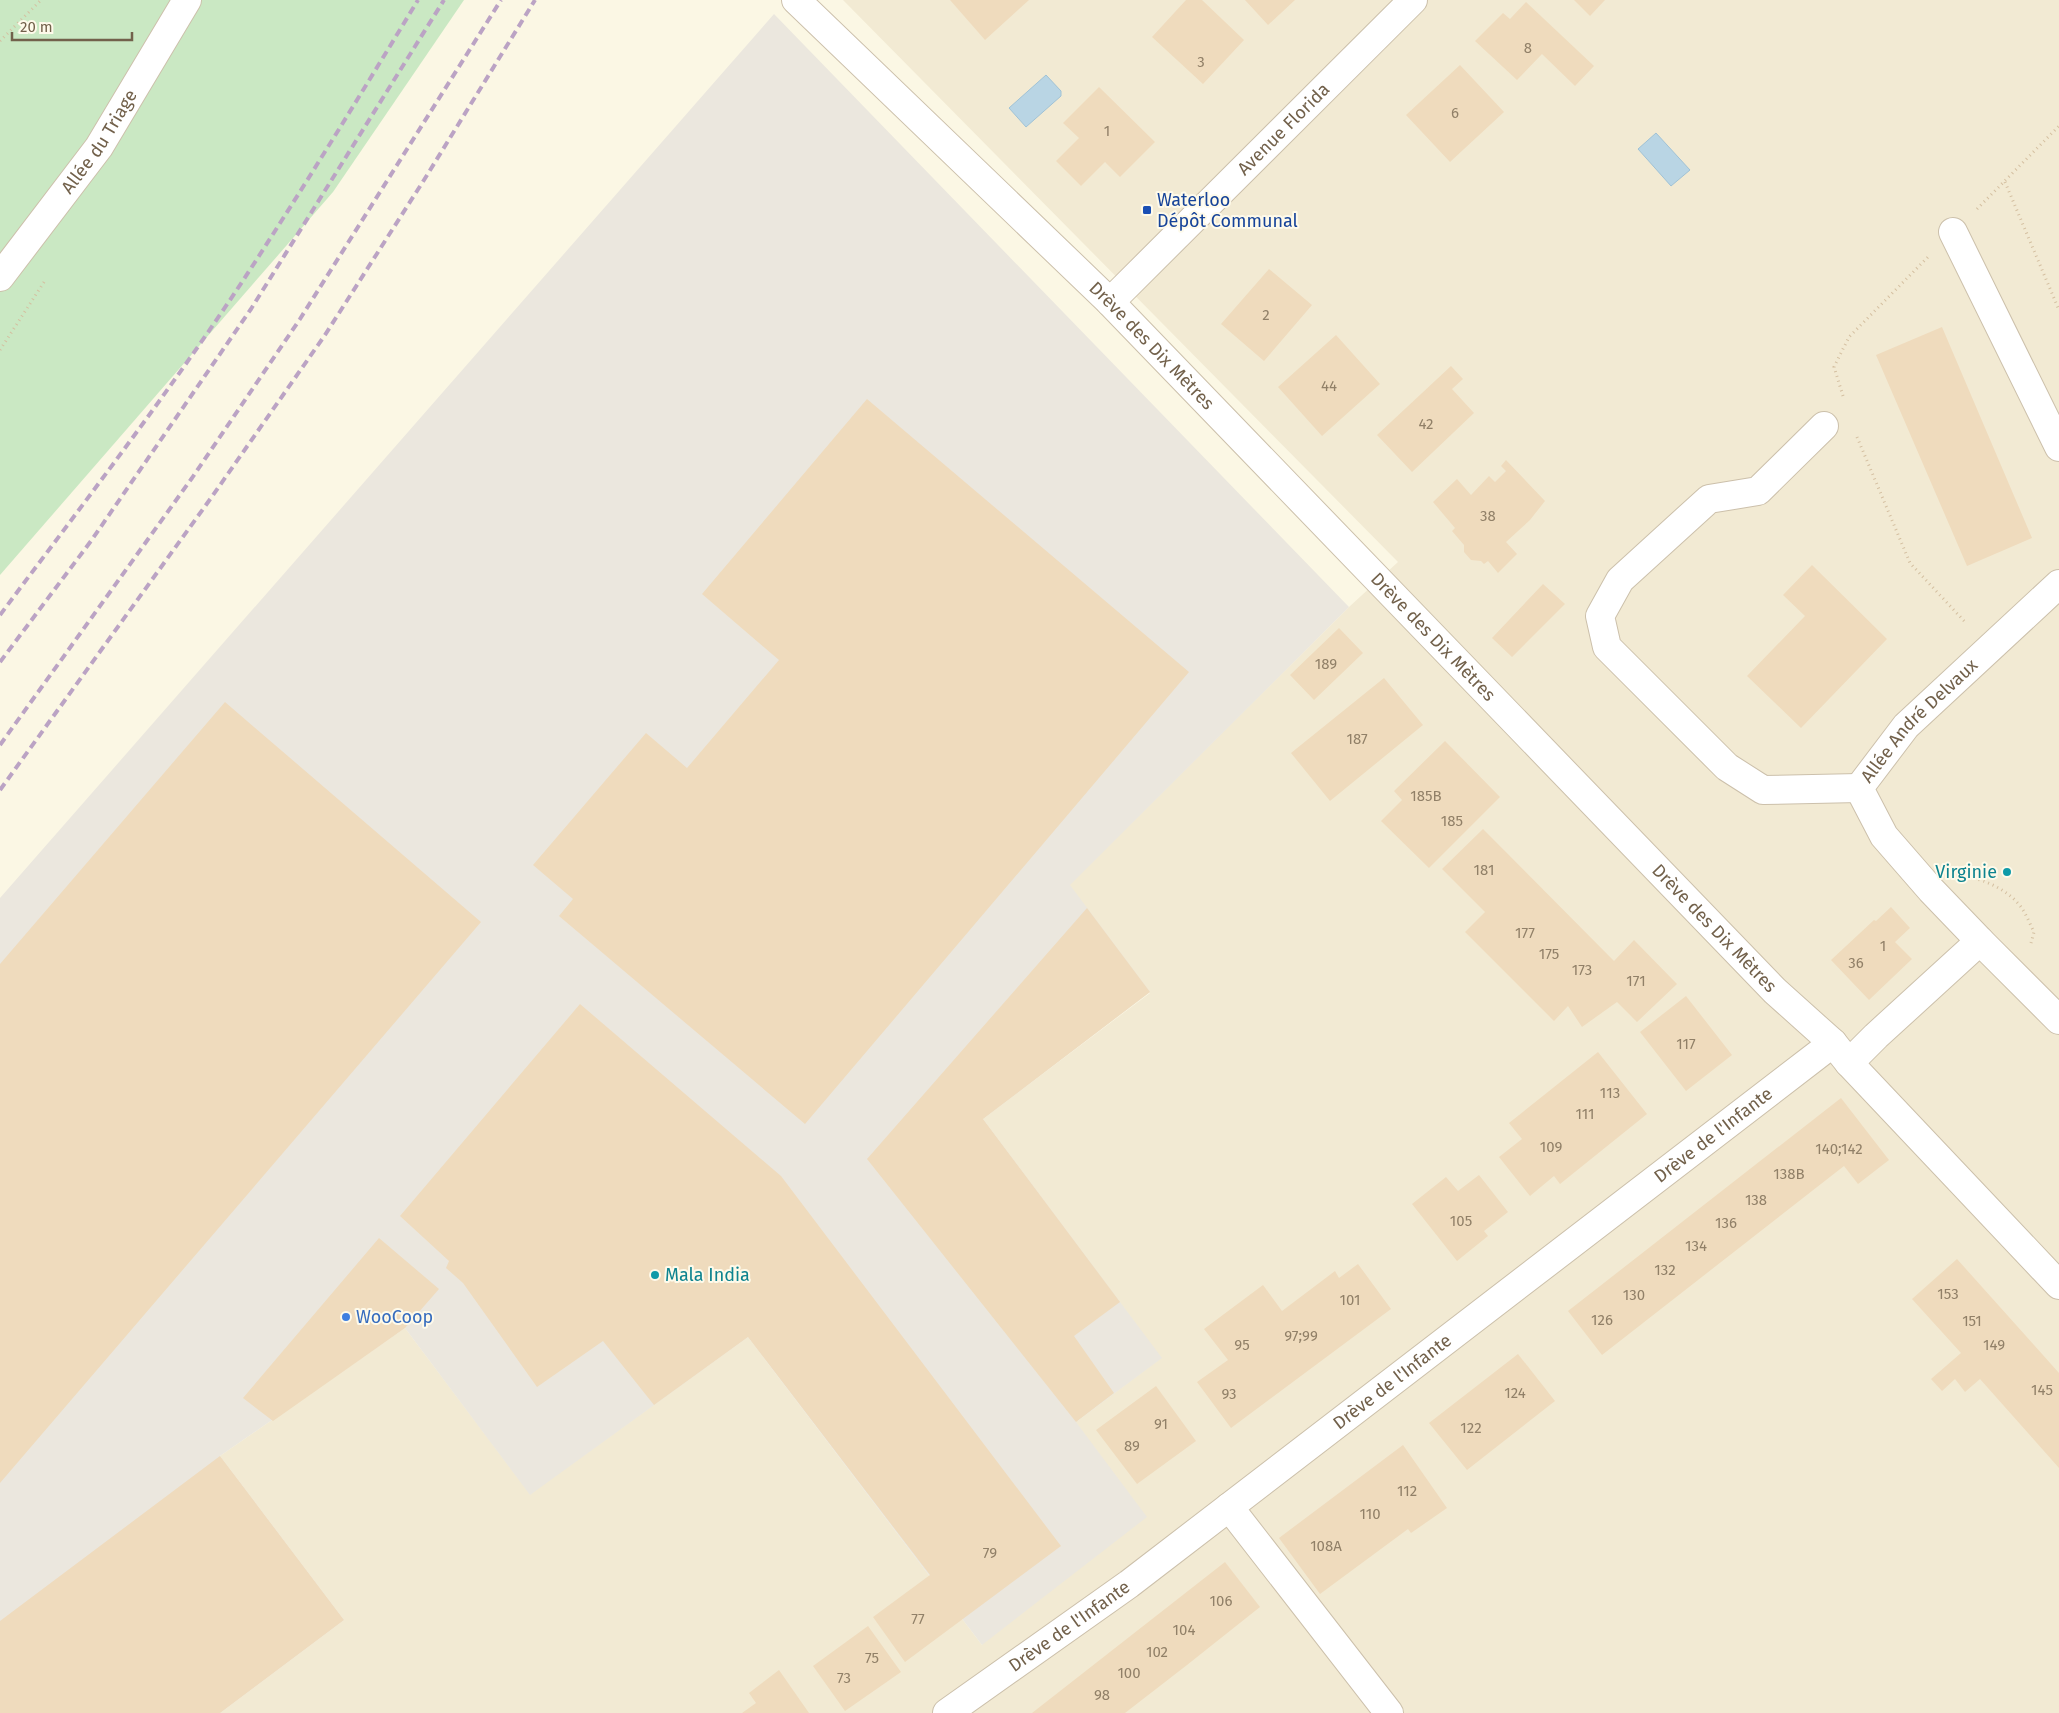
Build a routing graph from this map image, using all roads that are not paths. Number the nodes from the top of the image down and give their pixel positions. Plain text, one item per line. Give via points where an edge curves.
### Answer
1 (188, 0) edge
2 (796, 0) edge
3 (1414, 0) edge
4 (1953, 232) road end
5 (0, 277) edge
6 (1110, 302) junction
7 (1824, 426) dead end
8 (2059, 447) edge
9 (2059, 584) edge
10 (1859, 788) junction
11 (1980, 941) junction
12 (2059, 1020) edge
13 (1841, 1053) junction
14 (2059, 1286) edge
15 (1229, 1507) junction
16 (947, 1713) edge
17 (1389, 1713) edge

1 - 5 street, Allée du Triage via 99,147
2 - 6 street, Drève des Dix Mètres
3 - 6 street, Avenue Florida
4 - 8 street
6 - 13 street, Drève des Dix Mètres via 1775,991
7 - 10 street via 1758,491 1709,499 1620,580 1600,616 1607,646 1727,767 1763,790
9 - 10 street, Allée André Delvaux via 1906,726
10 - 11 street, Allée André Delvaux via 1884,836
11 - 12 street, Allée André Delvaux
11 - 13 street via 1876,1036
13 - 14 street, Drève des Dix Mètres
13 - 15 street, Drève de l'Infante
15 - 16 street, Drève de l'Infante via 1128,1584
15 - 17 street

